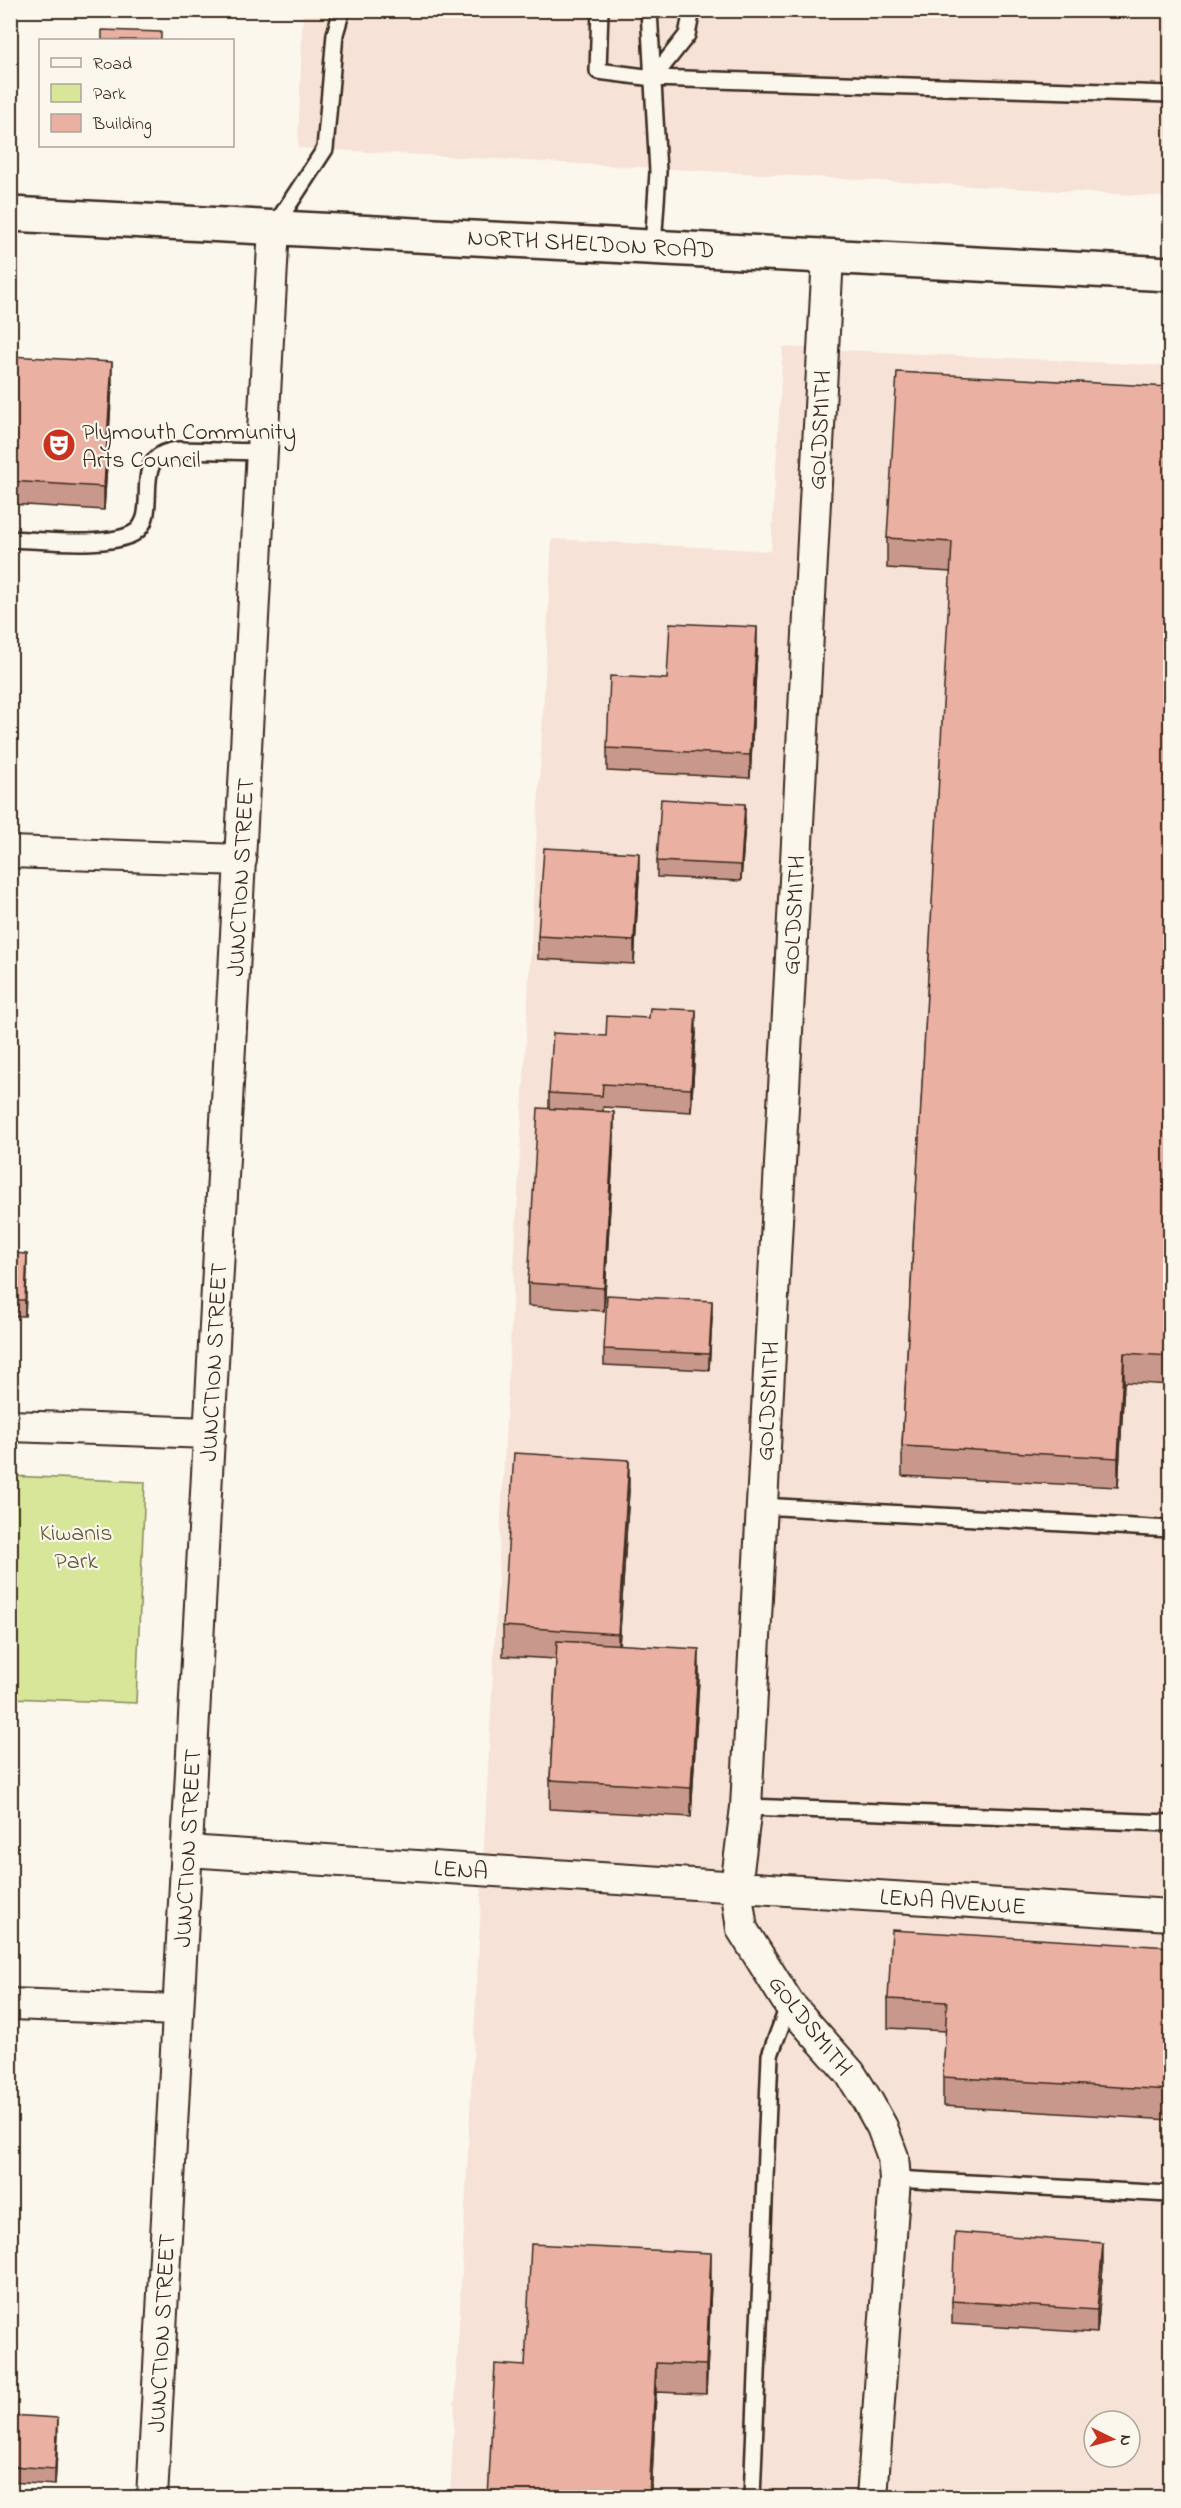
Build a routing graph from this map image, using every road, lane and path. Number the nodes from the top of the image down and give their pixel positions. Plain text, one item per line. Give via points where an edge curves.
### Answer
1 (342, 10) edge
2 (600, 10) edge
3 (649, 10) edge
4 (692, 10) edge
5 (653, 78) junction
6 (1170, 94) edge
7 (10, 214) edge
8 (274, 227) junction
9 (653, 247) junction
10 (828, 256) junction
11 (1170, 274) edge
12 (262, 453) junction
13 (10, 539) edge
14 (10, 852) edge
15 (241, 860) junction
16 (10, 1426) edge
17 (210, 1432) junction
18 (761, 1506) junction
19 (1170, 1529) edge
20 (746, 1807) junction
21 (1170, 1823) edge
22 (187, 1851) junction
23 (736, 1887) junction
24 (1170, 1915) edge
25 (10, 2004) edge
26 (789, 2004) junction
27 (178, 2010) junction
28 (895, 2179) junction
29 (1170, 2194) edge
30 (152, 2498) edge
31 (752, 2498) edge
32 (872, 2498) edge

1 - 8 lane via 334,34 325,149
2 - 5 lane via 598,71
3 - 5 lane
4 - 5 lane via 687,34
5 - 6 lane
5 - 9 lane via 658,172
7 - 8 main road, NORTH SHELDON ROAD
8 - 9 main road, NORTH SHELDON ROAD
8 - 12 street, JUNCTION STREET
9 - 10 main road, NORTH SHELDON ROAD
10 - 11 main road, NORTH SHELDON ROAD
10 - 18 street, GOLDSMITH
12 - 13 lane via 179,450 156,457 148,478 142,523 126,536 110,541
12 - 15 street, JUNCTION STREET
14 - 15 street
15 - 17 street, JUNCTION STREET
16 - 17 street
17 - 22 street, JUNCTION STREET
18 - 19 lane
18 - 20 street, GOLDSMITH
20 - 21 lane
20 - 23 street, GOLDSMITH
22 - 23 street, LENA
22 - 27 street, JUNCTION STREET
23 - 24 street, LENA AVENUE
23 - 26 street, GOLDSMITH via 742,1929
25 - 27 street
26 - 28 street, GOLDSMITH via 850,2073 867,2100 893,2157
26 - 31 lane via 770,2055
27 - 30 street, JUNCTION STREET
28 - 29 lane
28 - 32 street, GOLDSMITH

